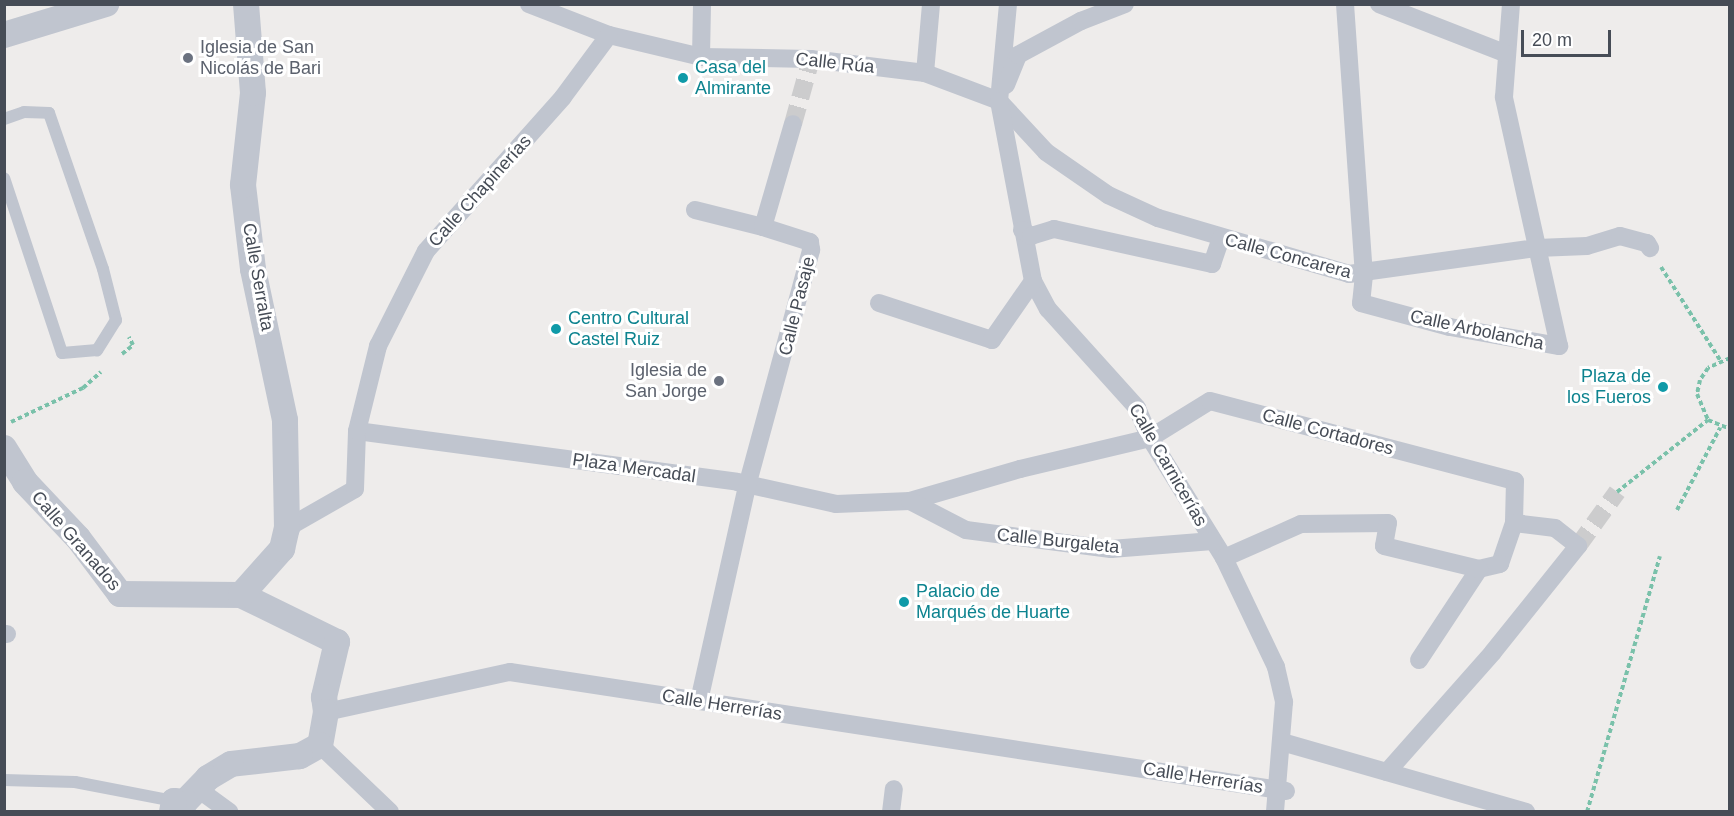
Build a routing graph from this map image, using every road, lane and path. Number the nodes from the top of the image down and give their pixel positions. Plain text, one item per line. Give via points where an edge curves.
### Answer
1 (246, 4) edge
2 (529, 4) edge
3 (702, 4) edge
4 (931, 4) edge
5 (1008, 4) edge
6 (1125, 4) edge
7 (1346, 4) edge
8 (1379, 4) edge
9 (1512, 4) edge
10 (105, 5) edge
11 (609, 34) junction
12 (4, 35) edge
13 (1505, 53) junction
14 (701, 57) junction
15 (925, 73) junction
16 (999, 100) junction
17 (4, 118) edge
18 (793, 124) tunnel mouth
19 (4, 178) edge
20 (695, 210) dead end
21 (763, 227) junction
22 (1022, 230) junction
23 (1221, 238) junction
24 (1537, 248) junction
25 (1650, 248) joint
26 (1364, 275) junction
27 (1033, 281) junction
28 (879, 303) dead end
29 (1730, 358) edge
30 (1720, 360) junction
31 (1708, 420) junction
32 (1720, 428) junction
33 (1730, 429) edge
34 (357, 431) junction
35 (1150, 438) junction
36 (4, 448) edge
37 (15, 482) edge
38 (747, 486) junction
39 (1617, 492) tunnel mouth
40 (910, 501) junction
41 (1677, 510) dead end
42 (1514, 523) junction
43 (284, 538) junction
44 (1213, 542) junction
45 (1660, 556) dead end
46 (1224, 558) junction
47 (1479, 569) junction
48 (241, 595) junction
49 (1419, 660) dead end
50 (699, 701) junction
51 (326, 712) junction
52 (1282, 742) junction
53 (320, 745) junction
54 (1387, 772) junction
55 (4, 780) edge
56 (198, 789) junction
57 (894, 789) dead end
58 (1281, 790) junction
59 (173, 806) edge
60 (230, 812) edge
61 (390, 812) edge
62 (891, 812) edge
63 (1275, 812) edge
64 (1526, 812) edge
65 (1587, 812) edge

1 - 43 street, Calle Serralta via 253,93 243,185 253,269 285,420
2 - 11 street, Calle Rúa
3 - 14 street
4 - 15 street
5 - 16 street, Calle Carnicerías
6 - 16 street via 1082,21 1018,55
7 - 26 street
8 - 13 street
9 - 13 street
10 - 12 street
11 - 14 street, Calle Rúa
11 - 34 street, Calle Chapinerías via 563,98 426,251 378,346
13 - 24 street via 1504,96
14 - 15 street, Calle Rúa via 811,59
15 - 16 street, Calle Rúa
16 - 22 street, Calle Carnicerías
16 - 23 street, Calle Concarera via 1046,152 1108,195 1158,218
17 - 19 lane via 24,112 49,113 104,269 116,320 97,350 62,353
18 - 21 street
20 - 21 street
21 - 38 street, Calle Pasaje via 810,242 811,250
22 - 23 street via 1031,236 1054,229 1212,264
22 - 27 street, Calle Carnicerías
23 - 26 street, Calle Concarera
24 - 25 street, Calle Concarera via 1587,246 1620,236 1647,243
24 - 26 street, Calle Concarera
24 - 26 street, Calle Arbolancha via 1559,346 1450,327 1361,303
25 - 30 path
27 - 28 street via 992,340
27 - 35 street, Calle Carnicerías via 1048,309 1137,408
29 - 30 path
30 - 31 path via 1700,380 1697,394
31 - 32 path
31 - 39 path
32 - 33 path
32 - 41 path
34 - 38 street, Plaza Mercadal
34 - 43 street, Calle Chapinerías via 355,489
35 - 40 street, Calle Cortadores via 1020,469
35 - 42 street, Calle Cortadores via 1210,401 1515,481
35 - 44 street, Calle Carnicerías
36 - 37 street, Calle Granados
37 - 48 street, Calle Granados via 78,538 120,594
38 - 40 street, Plaza Mercadal via 836,504
38 - 50 street
40 - 44 street, Calle Burgaleta via 977,532 1111,549
42 - 47 street via 1500,564
42 - 54 street via 1555,528 1578,546 1494,652
43 - 48 street
44 - 46 street, Calle Carnicerías
45 - 65 path
46 - 47 street via 1301,524 1388,523 1384,546
46 - 52 street, Calle Carnicerías via 1276,667 1284,701
47 - 49 street
48 - 51 street, Calle Granados via 337,642 324,697
50 - 51 street, Calle Herrerías via 510,672
50 - 58 street, Calle Herrerías
51 - 53 street
52 - 54 street
52 - 58 street, Calle Carnicerías
53 - 56 street via 300,756 231,764
53 - 61 street
54 - 64 street
55 - 59 lane via 75,782
56 - 59 street via 185,802
56 - 60 street
57 - 62 street
58 - 63 street, Calle Carnicerías

